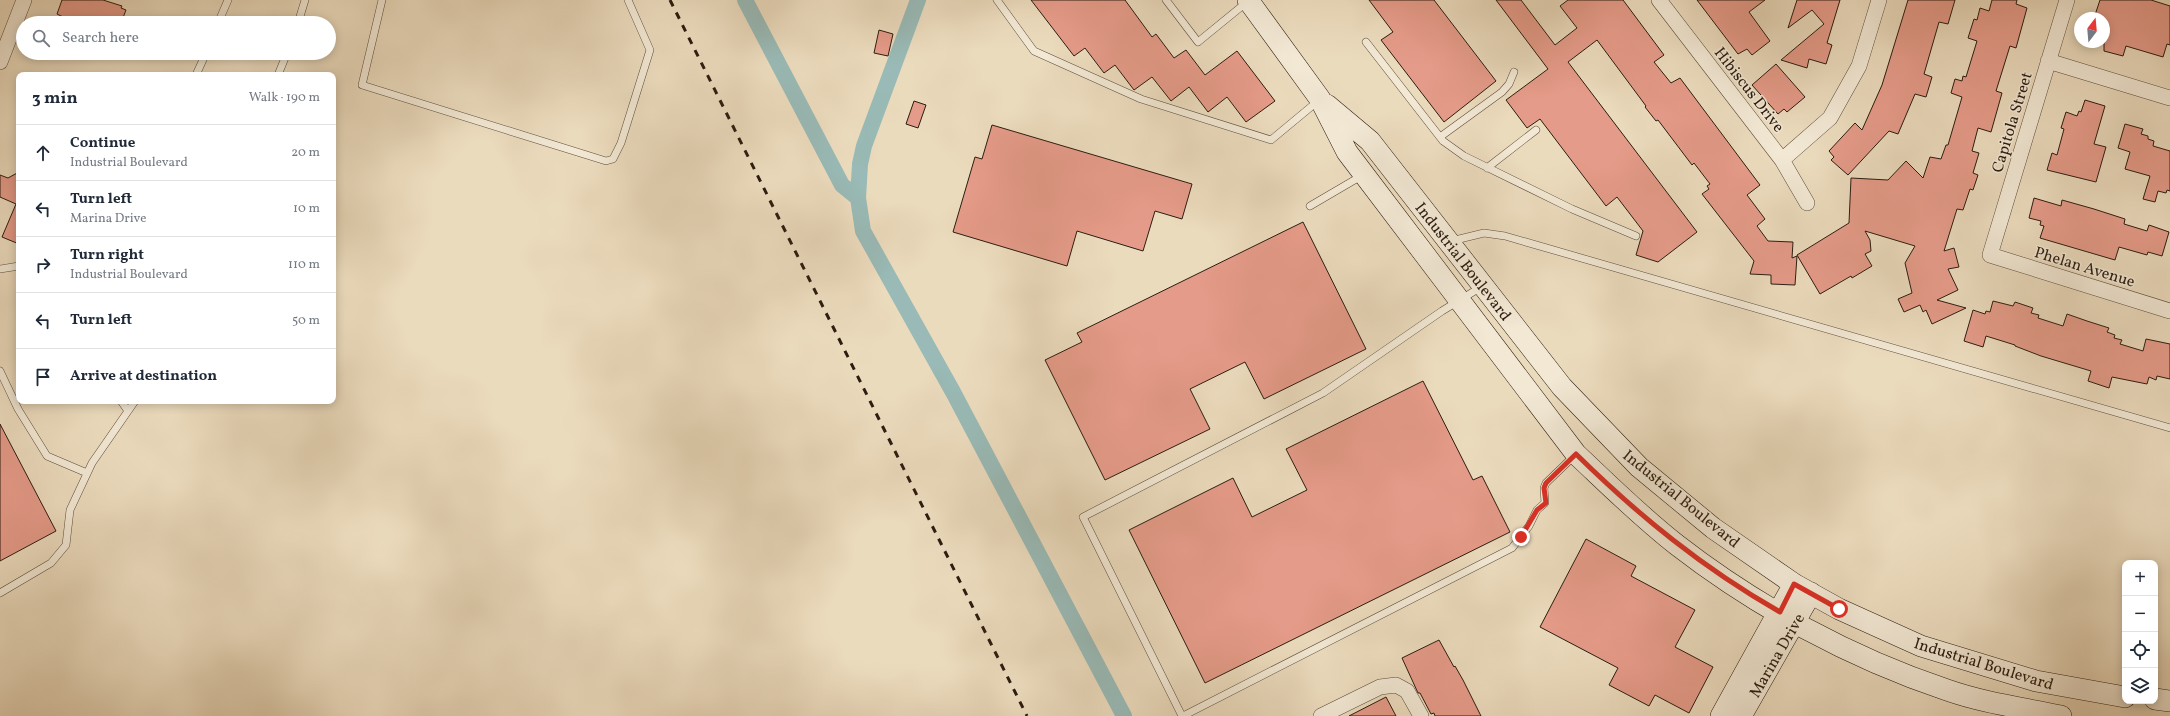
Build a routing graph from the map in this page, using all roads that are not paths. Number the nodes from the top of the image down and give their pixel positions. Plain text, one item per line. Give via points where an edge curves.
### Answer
1 (24, 0) edge
2 (228, 0) edge
3 (305, 0) edge
4 (382, 0) edge
5 (628, 0) edge
6 (997, 0) edge
7 (1166, 0) edge
8 (1659, 0) edge
9 (1879, 0) edge
10 (2066, 0) edge
11 (1251, 1) edge
12 (18, 16) edge
13 (221, 16) edge
14 (300, 16) edge
15 (16, 21) edge
16 (1366, 42) dead end
17 (203, 60) edge
18 (284, 60) edge
19 (2048, 61) junction
20 (0, 62) edge
21 (197, 72) edge
22 (279, 72) edge
23 (1514, 72) dead end
24 (2170, 98) edge
25 (1320, 99) junction
26 (1536, 130) dead end
27 (1440, 137) junction
28 (1782, 160) junction
29 (1487, 168) junction
30 (1364, 174) junction
31 (1807, 203) dead end
32 (1310, 206) dead end
33 (1636, 236) dead end
34 (1448, 241) junction
35 (1990, 255) joint
36 (16, 266) edge
37 (0, 269) edge
38 (1483, 285) junction
39 (1459, 300) junction
40 (2170, 311) edge
41 (0, 371) edge
42 (123, 404) edge
43 (133, 404) edge
44 (128, 411) junction
45 (2170, 428) edge
46 (1576, 454) junction
47 (87, 473) junction
48 (1802, 588) junction
49 (0, 593) edge
50 (1788, 617) junction
51 (2122, 696) edge
52 (2158, 699) edge
53 (2170, 700) edge
54 (2029, 713) edge
55 (1182, 716) edge
56 (1321, 716) edge
57 (1421, 716) edge
58 (1721, 716) edge
59 (1741, 716) edge
60 (2062, 716) edge

1 - 12 street
2 - 13 lane
3 - 14 lane
4 - 5 lane via 362,85 606,161 613,159 621,142 650,50
6 - 25 lane via 1034,52 1141,100 1271,140 1290,127
7 - 11 lane via 1198,42
8 - 28 street, Hibiscus Drive
9 - 28 street via 1859,66 1830,118
10 - 19 street, Capitola Street
11 - 25 main road, Industrial Boulevard
15 - 20 street
16 - 27 lane
17 - 21 lane
18 - 22 lane
19 - 24 street
19 - 35 street, Capitola Street
23 - 27 lane via 1502,92
25 - 30 main road, Industrial Boulevard via 1347,152
25 - 34 main road, Industrial Boulevard via 1370,141
26 - 29 lane
27 - 29 lane via 1464,156
28 - 31 street, Hibiscus Drive
29 - 33 lane via 1572,209
30 - 32 lane
30 - 39 main road, Industrial Boulevard
34 - 38 main road, Industrial Boulevard
34 - 45 lane via 1484,234 1505,236
35 - 40 street, Phelan Avenue
36 - 37 lane
38 - 39 lane
38 - 48 main road, Industrial Boulevard via 1562,387 1639,467 1713,528
39 - 46 main road, Industrial Boulevard
39 - 55 lane via 1323,393 1083,517
41 - 47 lane via 18,409 47,456
42 - 44 lane
43 - 44 lane
44 - 47 lane
46 - 50 main road, Industrial Boulevard via 1617,494 1676,544 1738,588
46 - 55 lane via 1546,483 1546,503 1537,510 1529,526 1512,548
47 - 49 lane via 70,510 66,545 51,563
48 - 50 main road, Marina Drive
48 - 51 main road, Industrial Boulevard via 1865,622 1956,658 2036,681
50 - 54 main road, Industrial Boulevard via 1851,652 1907,676 1948,691
50 - 58 main road, Marina Drive
50 - 59 main road, Marina Drive
52 - 53 main road
54 - 60 main road, Industrial Boulevard
56 - 57 street via 1391,684 1407,691

